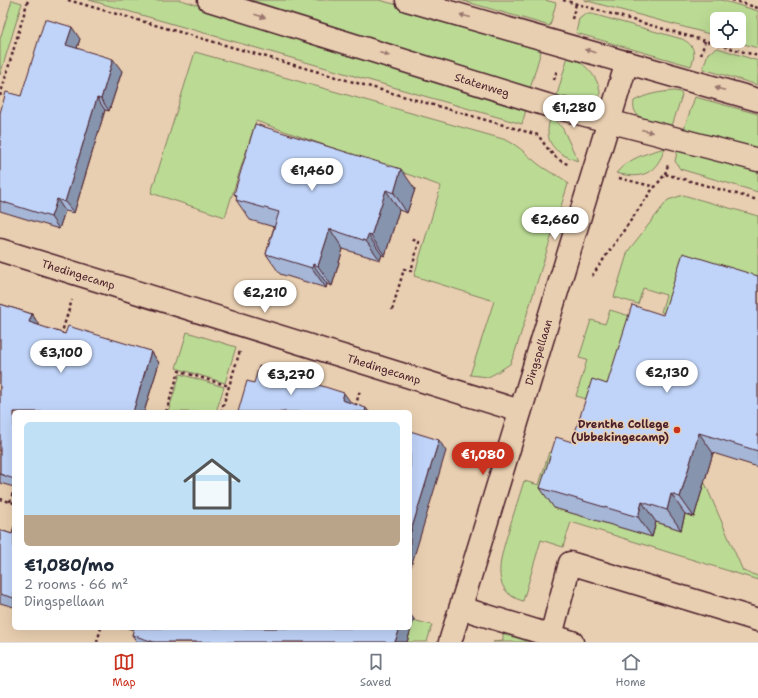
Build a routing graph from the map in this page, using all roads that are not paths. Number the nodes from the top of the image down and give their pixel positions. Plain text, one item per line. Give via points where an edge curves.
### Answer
1 (209, 0) edge
2 (408, 0) edge
3 (627, 62) junction
4 (758, 100) edge
5 (610, 121) junction
6 (758, 160) edge
7 (0, 250) edge
8 (520, 411) junction
9 (461, 608) junction
10 (758, 620) edge
11 (551, 636) junction
12 (450, 642) edge
13 (572, 642) edge

1 -> 5 street, Statenweg via 534,101
3 -> 2 street
4 -> 3 street
3 - 5 street, Dingspellaan
5 -> 6 street, Statenweg
5 - 8 street, Dingspellaan
7 - 8 street, Thedingecamp
8 - 9 street, Dingspellaan
9 - 11 street
9 - 12 street, Dingspellaan
10 - 11 street via 570,563
11 - 13 street

